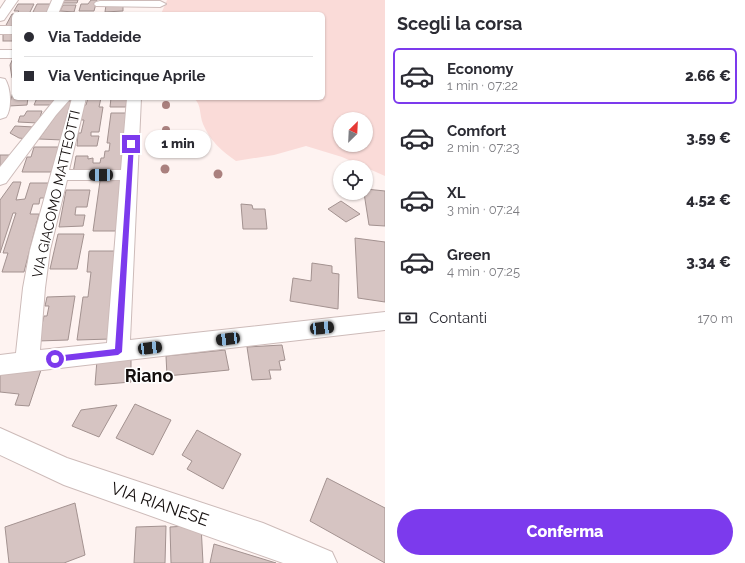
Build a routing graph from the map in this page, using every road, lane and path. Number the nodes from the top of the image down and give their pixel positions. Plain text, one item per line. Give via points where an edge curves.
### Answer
1 (12, 0) edge
2 (58, 0) edge
3 (100, 8) edge
4 (158, 8) edge
5 (53, 12) edge
6 (0, 17) edge
7 (0, 30) edge
8 (12, 30) edge
9 (0, 54) edge
10 (12, 54) edge
11 (0, 82) edge
12 (62, 100) edge
13 (78, 100) edge
14 (134, 100) edge
15 (0, 114) edge
16 (59, 175) junction
17 (129, 175) junction
18 (0, 179) edge
19 (385, 321) edge
20 (118, 352) junction
21 (27, 362) junction
22 (0, 365) edge
23 (0, 441) edge
24 (321, 563) edge

1 - 6 street
2 - 5 street
3 - 4 street
7 - 8 street
9 - 10 street
11 - 15 main road
12 - 18 street
13 - 16 street, VIA GIACOMO MATTEOTTI
14 - 17 street
16 - 17 street
16 - 21 street, VIA GIACOMO MATTEOTTI via 37,268
17 - 20 street
19 - 20 street
20 - 21 street
21 - 22 street
23 - 24 main road, VIA RIANESE via 64,471 263,539

